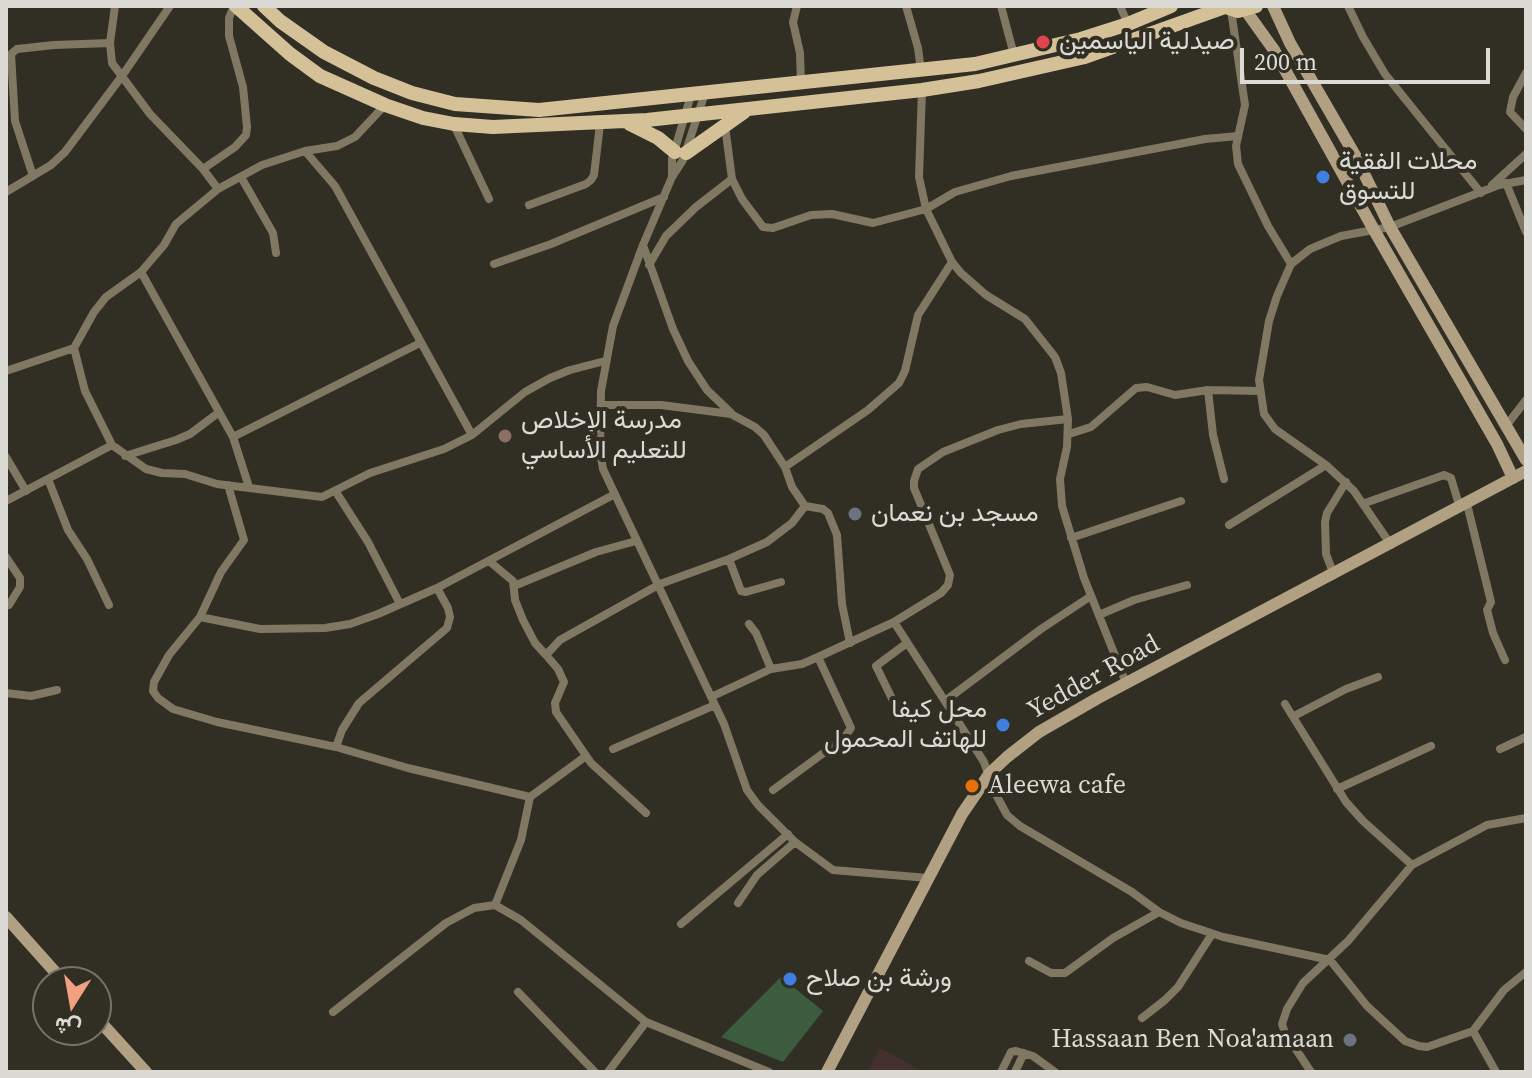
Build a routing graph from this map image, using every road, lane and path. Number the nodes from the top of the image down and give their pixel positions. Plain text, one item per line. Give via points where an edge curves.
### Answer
1 (115, 6) edge
2 (170, 6) edge
3 (235, 6) edge
4 (264, 6) edge
5 (797, 6) edge
6 (906, 6) edge
7 (1001, 6) edge
8 (1120, 6) edge
9 (1171, 6) edge
10 (1273, 6) edge
11 (1348, 6) edge
12 (1236, 8) edge
13 (1128, 24) junction
14 (110, 43) junction
15 (1014, 55) junction
16 (921, 71) junction
17 (1526, 73) edge
18 (122, 76) junction
19 (801, 84) junction
20 (922, 90) junction
21 (698, 94) junction
22 (385, 105) junction
23 (746, 111) junction
24 (692, 115) junction
25 (622, 122) junction
26 (10, 123) edge
27 (454, 124) junction
28 (600, 124) junction
29 (725, 126) junction
30 (1526, 129) edge
31 (1238, 136) junction
32 (305, 151) junction
33 (680, 152) junction
34 (1526, 154) edge
35 (203, 169) junction
36 (33, 176) junction
37 (241, 177) junction
38 (732, 179) junction
39 (1526, 180) edge
40 (1506, 183) junction
41 (218, 189) junction
42 (6, 192) edge
43 (1483, 192) junction
44 (664, 197) junction
45 (489, 199) dead end
46 (529, 205) dead end
47 (926, 209) junction
48 (1390, 227) junction
49 (1374, 230) junction
50 (1526, 232) edge
51 (643, 245) junction
52 (276, 253) dead end
53 (952, 262) junction
54 (494, 264) dead end
55 (1291, 264) junction
56 (649, 265) junction
57 (141, 272) junction
58 (420, 343) junction
59 (74, 348) junction
60 (605, 361) junction
61 (6, 371) edge
62 (1208, 390) junction
63 (1260, 391) junction
64 (1526, 400) edge
65 (601, 405) junction
66 (218, 413) junction
67 (731, 414) junction
68 (1068, 419) junction
69 (1509, 431) junction
70 (1069, 434) junction
71 (472, 435) junction
72 (233, 437) junction
73 (1497, 444) junction
74 (112, 445) junction
75 (1526, 447) edge
76 (125, 456) junction
77 (6, 457) edge
78 (1526, 460) edge
79 (1326, 465) junction
80 (785, 467) junction
81 (1526, 471) edge
82 (1513, 478) junction
83 (48, 479) junction
84 (1224, 479) dead end
85 (1346, 482) junction
86 (228, 485) junction
87 (249, 487) junction
88 (1494, 489) junction
89 (26, 491) junction
90 (336, 492) junction
91 (615, 494) junction
92 (6, 501) edge
93 (1181, 501) dead end
94 (1365, 503) junction
95 (805, 506) junction
96 (1464, 506) junction
97 (1229, 525) dead end
98 (1071, 538) junction
99 (636, 541) junction
100 (1391, 545) junction
101 (6, 557) edge
102 (729, 559) junction
103 (489, 561) junction
104 (1334, 575) junction
105 (781, 582) dead end
106 (660, 584) junction
107 (1187, 585) dead end
108 (514, 586) junction
109 (437, 588) junction
110 (1091, 596) junction
111 (400, 604) junction
112 (9, 605) dead end
113 (109, 605) dead end
114 (1099, 615) junction
115 (200, 617) junction
116 (894, 622) junction
117 (749, 624) dead end
118 (850, 643) junction
119 (907, 643) junction
120 (546, 655) junction
121 (818, 657) junction
122 (1505, 660) dead end
123 (771, 669) junction
124 (1378, 677) dead end
125 (1126, 683) junction
126 (57, 690) dead end
127 (6, 693) edge
128 (713, 701) junction
129 (945, 701) junction
130 (1285, 704) dead end
131 (1294, 716) junction
132 (901, 717) dead end
133 (1526, 737) edge
134 (1431, 746) dead end
135 (336, 747) junction
136 (613, 749) dead end
137 (1500, 749) dead end
138 (586, 756) junction
139 (990, 773) junction
140 (1337, 789) junction
141 (773, 790) dead end
142 (530, 797) junction
143 (646, 813) dead end
144 (1526, 818) edge
145 (788, 834) junction
146 (795, 842) junction
147 (1412, 865) junction
148 (928, 878) junction
149 (738, 903) dead end
150 (495, 905) junction
151 (1159, 912) junction
152 (6, 917) edge
153 (681, 924) dead end
154 (1212, 934) junction
155 (1330, 960) junction
156 (1029, 961) dead end
157 (50, 966) edge
158 (1526, 972) edge
159 (518, 992) dead end
160 (333, 1012) dead end
161 (1142, 1018) dead end
162 (646, 1022) junction
163 (1473, 1031) junction
164 (112, 1035) edge
165 (1024, 1053) junction
166 (754, 1069) edge
167 (146, 1072) edge
168 (595, 1072) edge
169 (608, 1072) edge
170 (769, 1072) edge
171 (827, 1072) edge
172 (1001, 1072) edge
173 (1015, 1072) edge
174 (1055, 1072) edge
175 (1311, 1072) edge
176 (1496, 1072) edge

1 - 14 street
2 - 18 street
3 - 22 main road via 320,76
3 - 35 street via 229,36 243,87 246,135
4 - 21 main road via 324,52 374,78 455,104 539,110
5 - 19 street via 793,22
6 - 16 street
7 - 15 street
8 - 13 street
9 - 13 main road
10 - 48 street
11 - 43 street via 1385,74
12 - 20 main road via 1036,70
12 - 31 street via 1245,105
12 - 49 street via 1274,50
13 - 15 main road
14 - 18 street via 112,63
14 - 26 street via 17,49 11,54
15 - 16 main road
16 - 19 main road
17 - 30 street via 1510,112
18 - 35 street
18 - 36 street via 65,152
19 - 21 main road
20 - 23 main road
20 - 47 street via 919,177
21 - 24 street
21 - 24 street
22 - 27 main road
22 - 32 street via 355,137
23 - 24 main road
23 - 29 main road
24 - 25 main road
24 - 33 street
25 - 28 main road
25 - 33 main road
26 - 36 street
27 - 28 main road
27 - 45 street
28 - 46 street via 591,180
29 - 33 main road
29 - 38 street
31 - 47 street via 1011,176 955,192
31 - 55 street via 1238,164
32 - 37 street
32 - 58 street via 335,186
33 - 44 street
34 - 43 street
35 - 41 street
36 - 42 street
37 - 41 street
37 - 52 street via 273,233
38 - 47 street via 760,225 768,229 811,215 873,223
38 - 56 street via 666,236
39 - 40 street
40 - 43 street
40 - 50 street
41 - 57 street via 176,224
43 - 48 street
44 - 51 street
44 - 54 street
47 - 53 street
48 - 49 street
48 - 69 street
49 - 55 street via 1341,236
49 - 73 street
51 - 56 street
51 - 60 street
53 - 68 street via 1036,331 1061,373
53 - 80 street via 918,315 899,383
55 - 63 street via 1269,321
56 - 67 street via 688,361
57 - 59 street via 106,297
57 - 66 street
58 - 71 street
58 - 72 street
59 - 61 street
59 - 74 street via 85,391
60 - 65 street
60 - 71 street via 550,378
62 - 63 street
62 - 70 street via 1175,395 1136,388 1091,427
62 - 84 street
63 - 79 street via 1270,424
64 - 69 street
65 - 67 street via 661,405
65 - 91 street via 600,451
66 - 72 street
66 - 76 street via 183,437
67 - 80 street via 764,435
68 - 70 street
68 - 116 street via 998,430 943,452 918,469 914,488 950,580 941,593
69 - 75 street
69 - 78 street
70 - 98 street via 1060,489
71 - 90 street via 370,473
72 - 87 street
73 - 82 street
73 - 88 street via 1501,465
74 - 76 street
74 - 83 street
76 - 86 street via 146,469
77 - 89 street
79 - 85 street
79 - 97 street
80 - 95 street
81 - 82 street, Yedder Road
82 - 88 street, Yedder Road
83 - 89 street
83 - 113 street via 68,530
85 - 94 street
85 - 104 street via 1325,522 1326,554
86 - 87 street
86 - 115 street via 244,540 221,572
87 - 90 street via 307,497
88 - 96 street, Yedder Road
89 - 92 street
90 - 111 street
91 - 99 street
91 - 103 street
93 - 98 street
94 - 96 street via 1444,475 1451,478
94 - 100 street
95 - 102 street via 778,534
95 - 118 street via 828,513 837,535
96 - 100 street, Yedder Road
96 - 122 street via 1491,602 1487,610 1493,633
98 - 110 street
99 - 106 street
99 - 108 street
100 - 104 street, Yedder Road
101 - 112 street via 20,578
102 - 105 street via 741,591
102 - 106 street
103 - 108 street
103 - 109 street
104 - 125 street, Yedder Road
106 - 120 street via 560,640
106 - 128 street
107 - 114 street
108 - 120 street via 523,620
109 - 111 street
109 - 135 street via 448,608 447,628 359,703
110 - 114 street
110 - 129 street
111 - 115 street via 325,628 260,629
114 - 125 street
115 - 135 street via 154,682 158,698 173,709 217,722
116 - 118 street
116 - 119 street
117 - 123 street
118 - 121 street
119 - 129 street
119 - 132 street via 876,666
120 - 138 street via 564,682 556,712
121 - 123 street
121 - 141 street via 851,728
123 - 128 street
124 - 131 street
125 - 139 street, Yedder Road via 1039,732
126 - 127 street via 31,696
128 - 136 street
128 - 145 street via 747,790
129 - 139 street
130 - 131 street
131 - 140 street
133 - 137 street
134 - 140 street
135 - 142 street
138 - 142 street
138 - 143 street
139 - 148 street, Yedder Road
139 - 151 street via 998,801 1013,821
140 - 147 street
142 - 150 street via 521,840
144 - 147 street via 1474,831
145 - 146 street
145 - 153 street
146 - 148 street via 833,870
146 - 149 street via 757,875
147 - 155 street
148 - 171 street, Yedder Road
150 - 160 street via 474,908 446,923
150 - 162 street via 521,920
151 - 154 street
151 - 156 street via 1065,973 1051,973
152 - 157 street
154 - 155 street
154 - 161 street via 1178,987
155 - 163 street via 1367,1006 1411,1044 1427,1047
155 - 175 street via 1303,983 1283,1017 1285,1033
158 - 163 street via 1504,990
159 - 168 street
162 - 166 street
162 - 169 street
163 - 176 street
164 - 167 street
165 - 172 street via 1011,1052
165 - 173 street
165 - 174 street
166 - 170 street

